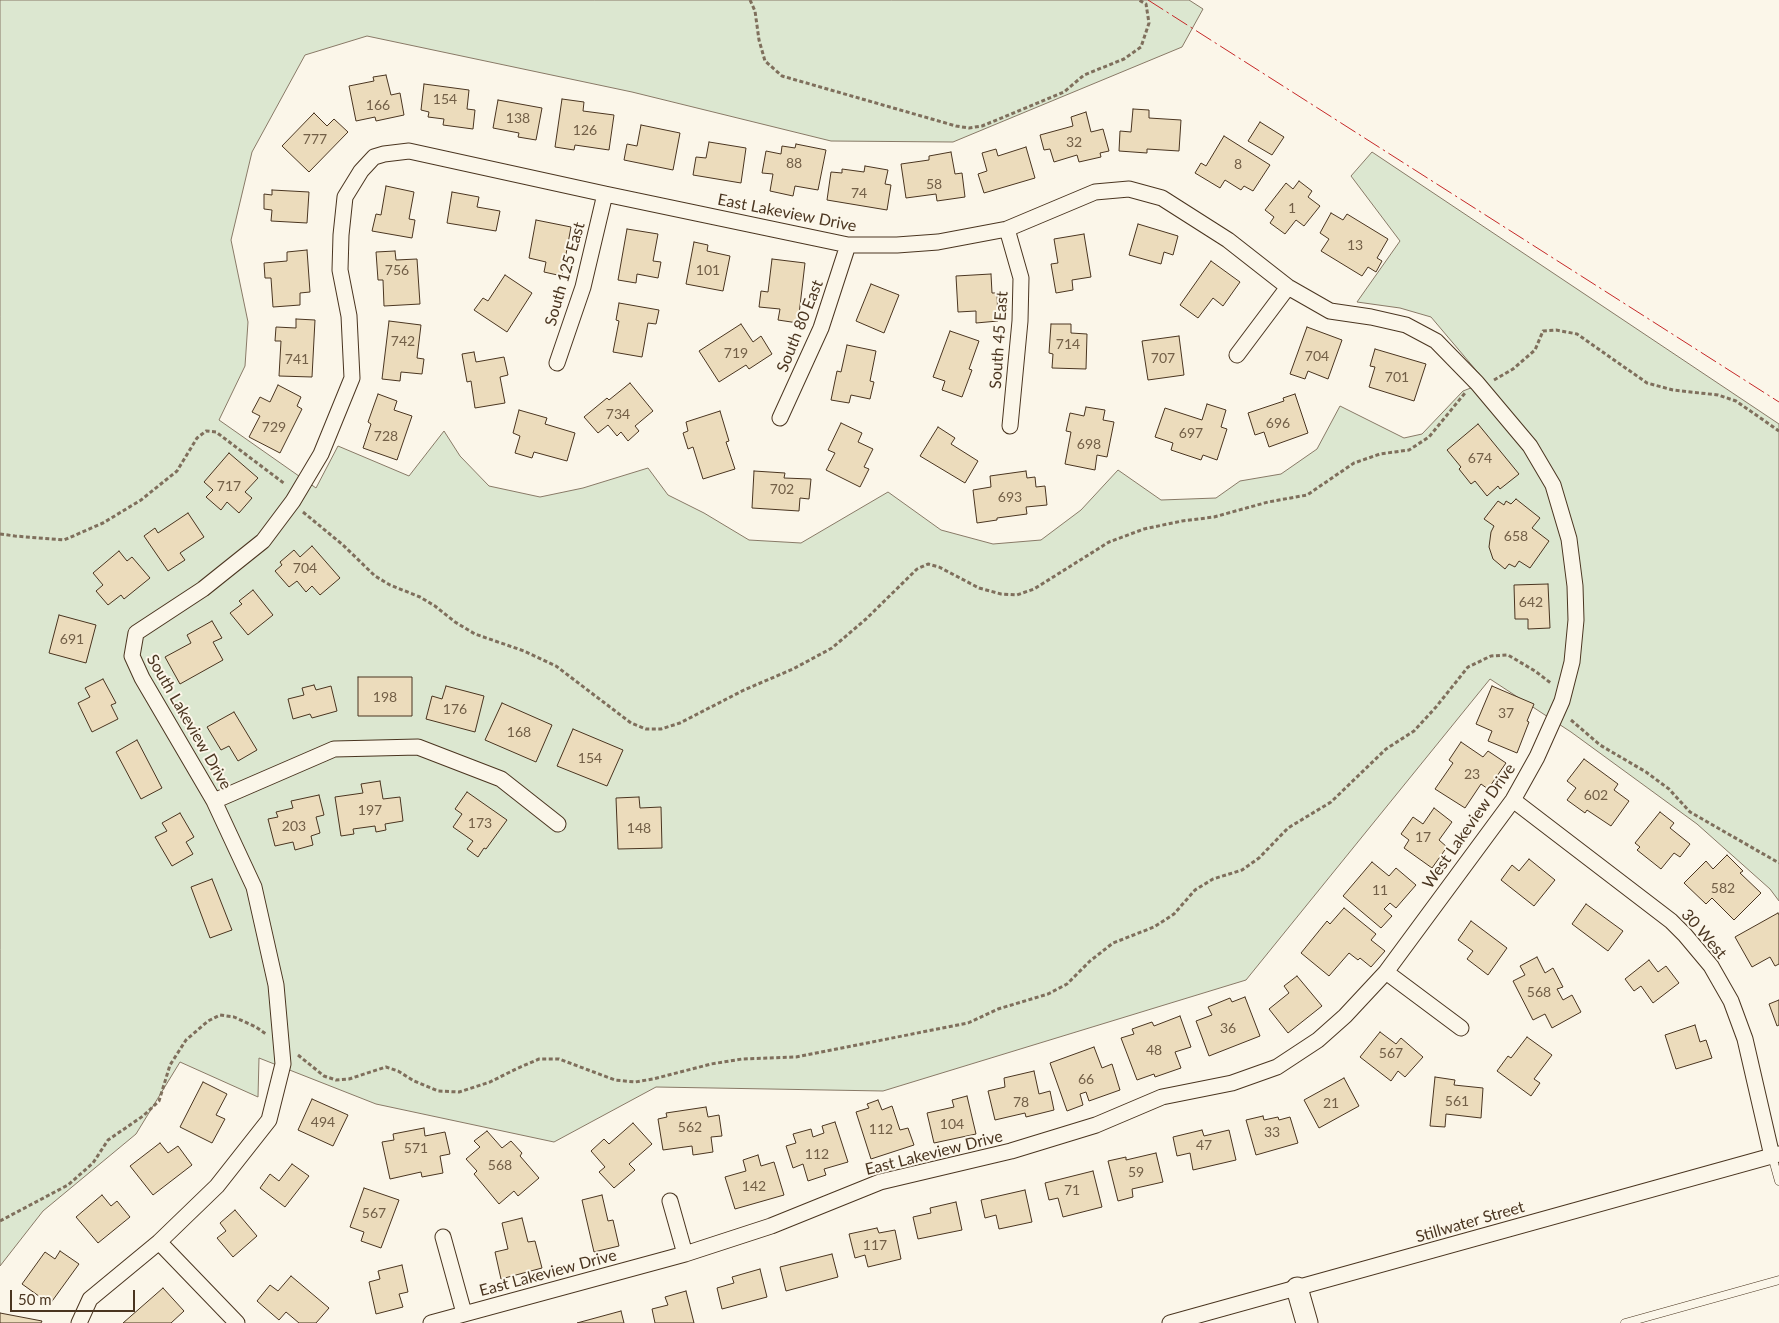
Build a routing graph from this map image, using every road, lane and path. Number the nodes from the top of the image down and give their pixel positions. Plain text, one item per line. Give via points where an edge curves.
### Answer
1 (750, 0) edge
2 (1140, 0) edge
3 (384, 154) joint
4 (604, 194) junction
5 (1007, 229) junction
6 (848, 244) junction
7 (1288, 287) junction
8 (1237, 355) dead end
9 (557, 363) dead end
10 (1480, 387) junction
11 (780, 418) dead end
12 (1010, 426) dead end
13 (1779, 431) edge
14 (294, 498) junction
15 (0, 534) edge
16 (1562, 701) junction
17 (1513, 800) junction
18 (214, 801) junction
19 (558, 824) dead end
20 (1779, 863) edge
21 (1386, 972) junction
22 (1461, 1028) dead end
23 (281, 1044) junction
24 (1776, 1155) edge
25 (1779, 1181) edge
26 (670, 1201) dead end
27 (0, 1221) edge
28 (443, 1237) dead end
29 (160, 1242) junction
30 (685, 1254) junction
31 (1779, 1280) edge
32 (1297, 1288) junction
33 (464, 1314) junction
34 (1188, 1321) edge
35 (79, 1323) edge
36 (237, 1323) edge
37 (431, 1323) edge
38 (1170, 1323) edge
39 (1307, 1323) edge
40 (1626, 1323) edge

1 - 2 path via 765,61 782,76 969,128 982,126 1064,92 1084,75 1124,59 1141,47 1149,23 1146,4
3 - 4 street, East Lakeview Drive via 409,151
3 - 14 street, South Lakeview Drive via 374,158 361,171 345,197 340,270 349,316 352,378 321,454
4 - 6 street, East Lakeview Drive
4 - 9 street, South 125 East via 583,286
5 - 6 street, East Lakeview Drive via 938,242
5 - 7 street, East Lakeview Drive via 1095,192 1129,189 1162,198 1228,240
5 - 12 street, South 45 East via 1020,278 1020,321
6 - 11 street, South 80 East via 821,328
7 - 8 street
7 - 10 street via 1330,311 1406,325 1436,341
10 - 13 path via 1512,369 1535,350 1543,331 1556,330 1576,334 1647,383 1673,390 1718,395 1736,402
10 - 14 path via 1466,392 1429,437 1409,450 1380,454 1354,463 1307,495 1214,517 1144,529 1109,542 1034,589 1016,595 979,588 928,564 917,569 832,648 680,723 661,729 646,729 631,723 556,666 475,634 420,597 390,586 301,510
10 - 16 street, West Lakeview Drive via 1530,446 1553,484 1569,539 1576,620 1572,662
14 - 15 path via 284,483 216,432 206,431 197,438 177,471 141,500 103,523 64,540
14 - 18 street, South Lakeview Drive via 262,541 203,589 136,633 132,656 142,678
16 - 17 street, West Lakeview Drive
16 - 20 path via 1572,723 1600,745 1669,789 1690,812
16 - 23 path via 1556,687 1508,656 1492,656 1468,667 1414,731 1386,749 1331,802 1288,828 1259,858 1242,870 1213,879 1195,890 1174,914 1154,928 1113,944 1067,984 968,1023 796,1057 711,1064 636,1082 615,1080 560,1059 539,1060 459,1092 438,1091 386,1067 336,1080 324,1076
17 - 21 street, West Lakeview Drive
17 - 24 street, 30 West via 1671,920 1711,966 1731,1001 1745,1039
18 - 19 street via 334,749 418,747 501,779
18 - 23 street, South Lakeview Drive via 254,887 276,984
21 - 22 street
21 - 30 street, East Lakeview Drive via 1318,1040 1277,1068 1232,1084 1162,1097 1096,1125 1011,1151 880,1182 771,1226
23 - 27 path via 234,1017 220,1015 208,1021 186,1040 170,1066 159,1101 108,1140 93,1163 68,1185
23 - 29 street, South Lakeview Drive via 283,1064 269,1120 217,1186
24 - 25 lane
24 - 32 street, Stillwater Street
26 - 30 street
28 - 33 street
29 - 35 street, South Lakeview Drive via 90,1299
29 - 36 street
30 - 33 street, East Lakeview Drive
31 - 40 lane
32 - 34 street, Stillwater Street
32 - 39 street
33 - 37 street, East Lakeview Drive
34 - 38 street, Stillwater Street

